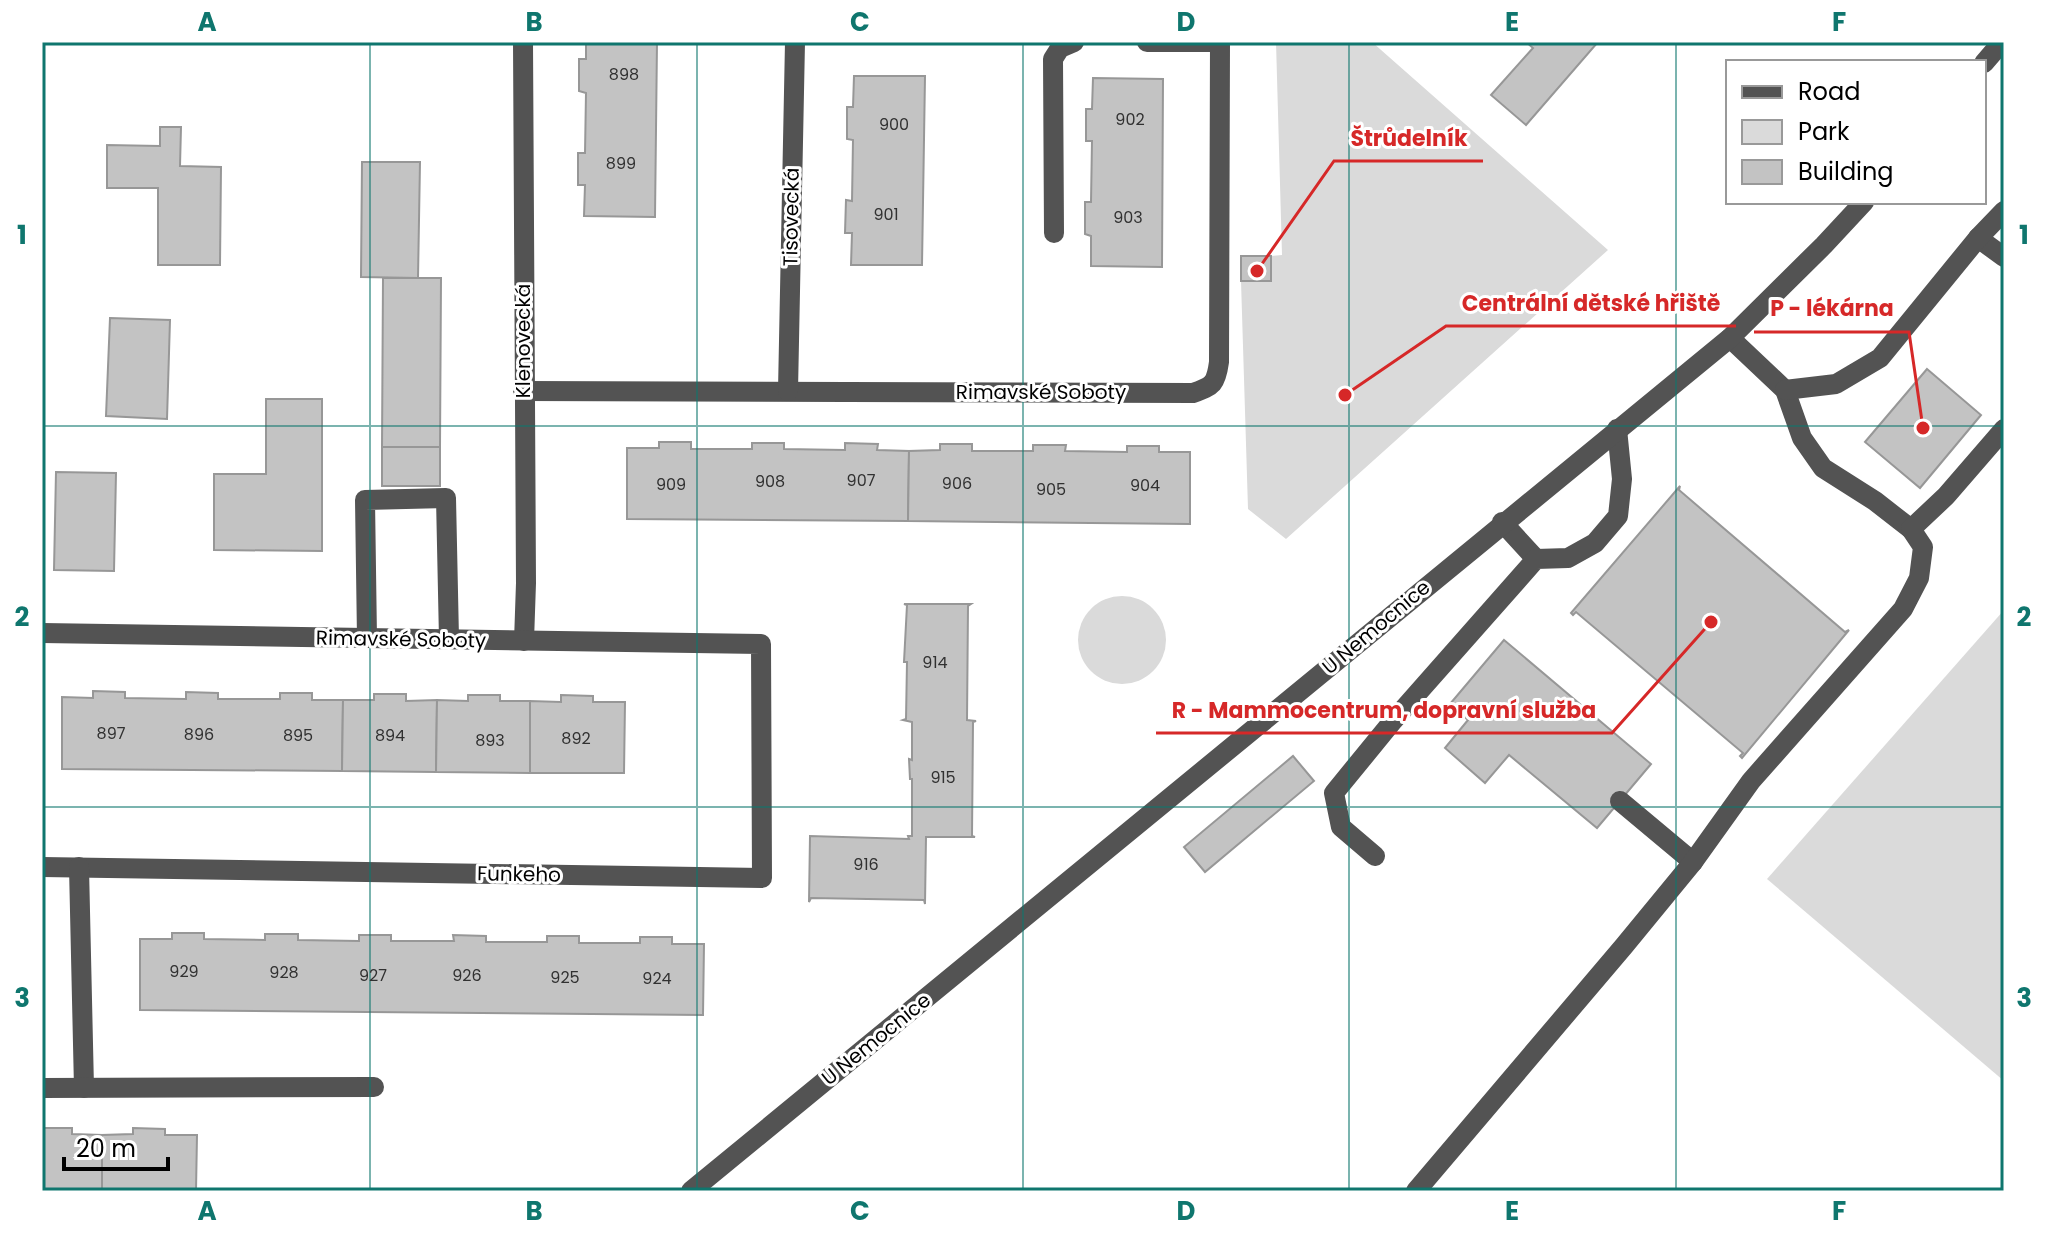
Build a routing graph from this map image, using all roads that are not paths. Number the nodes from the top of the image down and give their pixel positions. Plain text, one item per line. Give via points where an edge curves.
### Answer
1 (523, 42) edge
2 (795, 42) edge
3 (1074, 42) edge
4 (1147, 42) edge
5 (1220, 42) edge
6 (2002, 42) edge
7 (1986, 61) edge
8 (1862, 204) edge
9 (2004, 211) edge
10 (1054, 233) dead end
11 (1978, 238) junction
12 (2004, 257) edge
13 (1730, 338) junction
14 (1785, 390) junction
15 (523, 391) junction
16 (788, 391) junction
17 (1617, 429) junction
18 (2004, 429) edge
19 (1502, 522) junction
20 (1911, 529) junction
21 (1536, 559) junction
22 (42, 633) edge
23 (367, 638) junction
24 (449, 639) junction
25 (524, 641) junction
26 (761, 644) joint
27 (1620, 801) dead end
28 (1375, 856) dead end
29 (1693, 862) junction
30 (42, 867) edge
31 (79, 867) junction
32 (374, 1087) dead end
33 (42, 1088) edge
34 (84, 1088) junction
35 (691, 1191) edge
36 (1416, 1191) edge

1 - 15 street, Klenovecká
2 - 16 street, Tisovecká
3 - 10 street via 1060,48 1053,59
4 - 5 street
5 - 16 street, Rimavské Soboty via 1219,362 1211,387 1193,393
6 - 7 street
8 - 13 street, U Nemocnice
9 - 11 street
11 - 12 street
11 - 14 street via 1880,358 1836,384
13 - 14 street
13 - 17 street, U Nemocnice
14 - 20 street via 1802,438 1823,468
15 - 16 street, Rimavské Soboty
15 - 25 street, Klenovecká
17 - 19 street, U Nemocnice
17 - 21 street via 1622,479 1618,516 1595,543 1568,558
18 - 20 street
19 - 21 street
19 - 35 street, U Nemocnice
20 - 29 street via 1923,547 1919,578 1903,609 1751,781
21 - 28 street via 1334,793 1341,827
22 - 23 street, Rimavské Soboty
23 - 24 street, Rimavské Soboty
23 - 24 street via 365,500 446,498
24 - 25 street, Rimavské Soboty
25 - 26 street, Rimavské Soboty
26 - 31 street, Funkeho via 762,878
27 - 29 street
29 - 36 street
30 - 31 street, Funkeho
31 - 34 street
32 - 34 street
33 - 34 street

